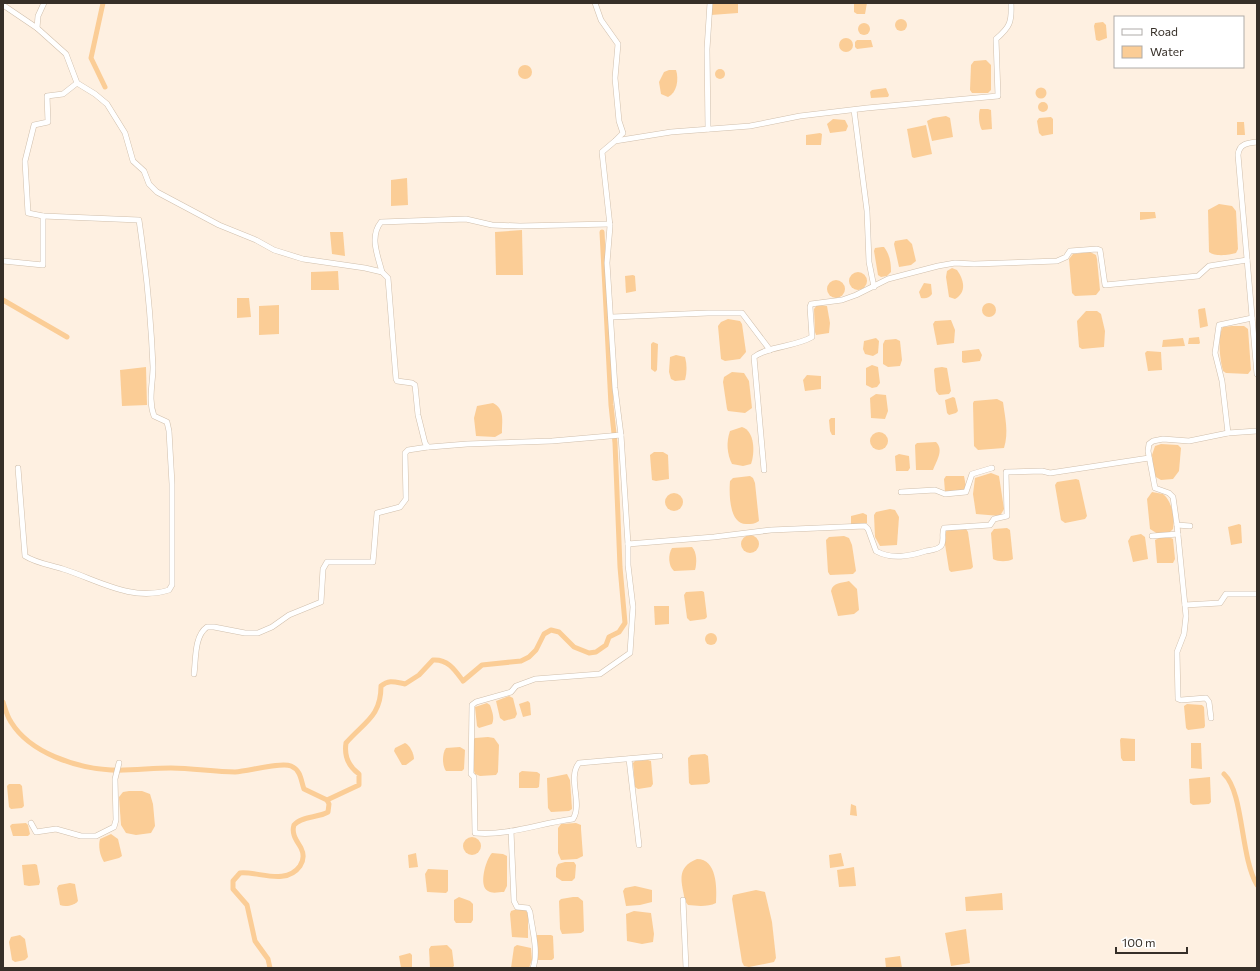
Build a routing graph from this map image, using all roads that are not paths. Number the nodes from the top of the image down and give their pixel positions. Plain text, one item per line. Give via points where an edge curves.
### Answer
1 (44, 3) edge
2 (595, 3) edge
3 (710, 3) edge
4 (1011, 3) edge
5 (3, 5) edge
6 (37, 28) junction
7 (78, 83) junction
8 (854, 110) junction
9 (708, 129) junction
10 (615, 141) junction
11 (1257, 142) edge
12 (43, 216) junction
13 (610, 224) junction
14 (1247, 260) junction
15 (3, 261) edge
16 (382, 272) junction
17 (874, 287) junction
18 (612, 317) junction
19 (1252, 318) junction
20 (770, 350) junction
21 (1257, 374) edge
22 (1257, 431) edge
23 (1228, 433) junction
24 (620, 435) junction
25 (428, 447) junction
26 (1149, 458) junction
27 (18, 468) dead end
28 (992, 468) dead end
29 (764, 470) dead end
30 (901, 492) dead end
31 (1177, 525) junction
32 (1190, 526) dead end
33 (1178, 534) junction
34 (1152, 536) dead end
35 (628, 544) junction
36 (1257, 594) edge
37 (1185, 604) junction
38 (194, 674) dead end
39 (1211, 718) dead end
40 (660, 756) dead end
41 (629, 759) junction
42 (119, 763) dead end
43 (31, 823) dead end
44 (511, 831) junction
45 (639, 845) dead end
46 (683, 900) dead end
47 (532, 968) edge
48 (686, 968) edge

1 - 6 street via 38,16
2 - 10 street via 601,20 618,44 615,78 619,121 623,133
3 - 9 street via 707,49
4 - 8 street via 1009,28 996,40 998,96
5 - 6 street
6 - 7 street via 66,54
7 - 12 street via 63,94 47,96 48,122 34,125 25,160 28,213
7 - 16 street via 107,104 125,133 133,161 144,171 149,184 157,192 274,250 303,259
8 - 9 street via 800,116 750,126
8 - 17 street via 866,211 869,262
9 - 10 street
10 - 13 street via 602,152
11 - 14 street via 1238,149
12 - 15 street via 43,265
12 - 27 street via 139,220 146,264 153,368 151,408 154,416 167,422 168,431 173,510 172,585 169,590 158,594 132,593 104,586 25,556
13 - 16 street via 513,226 492,225 466,219 381,222 376,228 375,245
13 - 18 street via 607,263
14 - 17 street via 1209,266 1198,276 1104,285 1100,250 1097,249 1070,251 1066,257 1057,261 955,263 894,277
14 - 19 street
16 - 25 street via 388,278 396,379 414,385 418,415
17 - 20 street via 835,302 811,304 812,337 804,342
18 - 20 street via 742,313
18 - 24 street
19 - 21 street
19 - 23 street via 1219,325 1215,353 1222,381
20 - 29 street via 754,357
22 - 23 street
23 - 26 street via 1189,441 1153,441 1150,444
24 - 25 street
24 - 35 street
25 - 38 street via 408,450 405,453 406,499 400,507 377,513 373,562 327,562 323,569 321,602 289,615 266,630 251,633 207,627 199,639
26 - 31 street via 1155,488 1169,493 1172,497
26 - 35 street via 1050,473 1006,472 1007,516 994,519 990,525 944,528 941,545 917,555 902,556 876,551 865,526 771,530
28 - 30 street via 972,474 966,492
31 - 32 street
31 - 33 street
33 - 34 street
33 - 37 street
35 - 44 street via 633,607 630,652 600,674 535,679 516,686 510,692 472,705 471,774 474,777 475,833
36 - 37 street via 1226,594 1220,603
37 - 39 street via 1184,634 1177,652 1178,699 1206,698
40 - 41 street
41 - 44 street via 579,763 575,771 576,803 573,819
41 - 45 street
42 - 43 street via 115,780 114,827 104,833 88,837 56,829 36,832
44 - 47 street via 514,901 517,907 528,908 530,912 534,941
46 - 48 street

